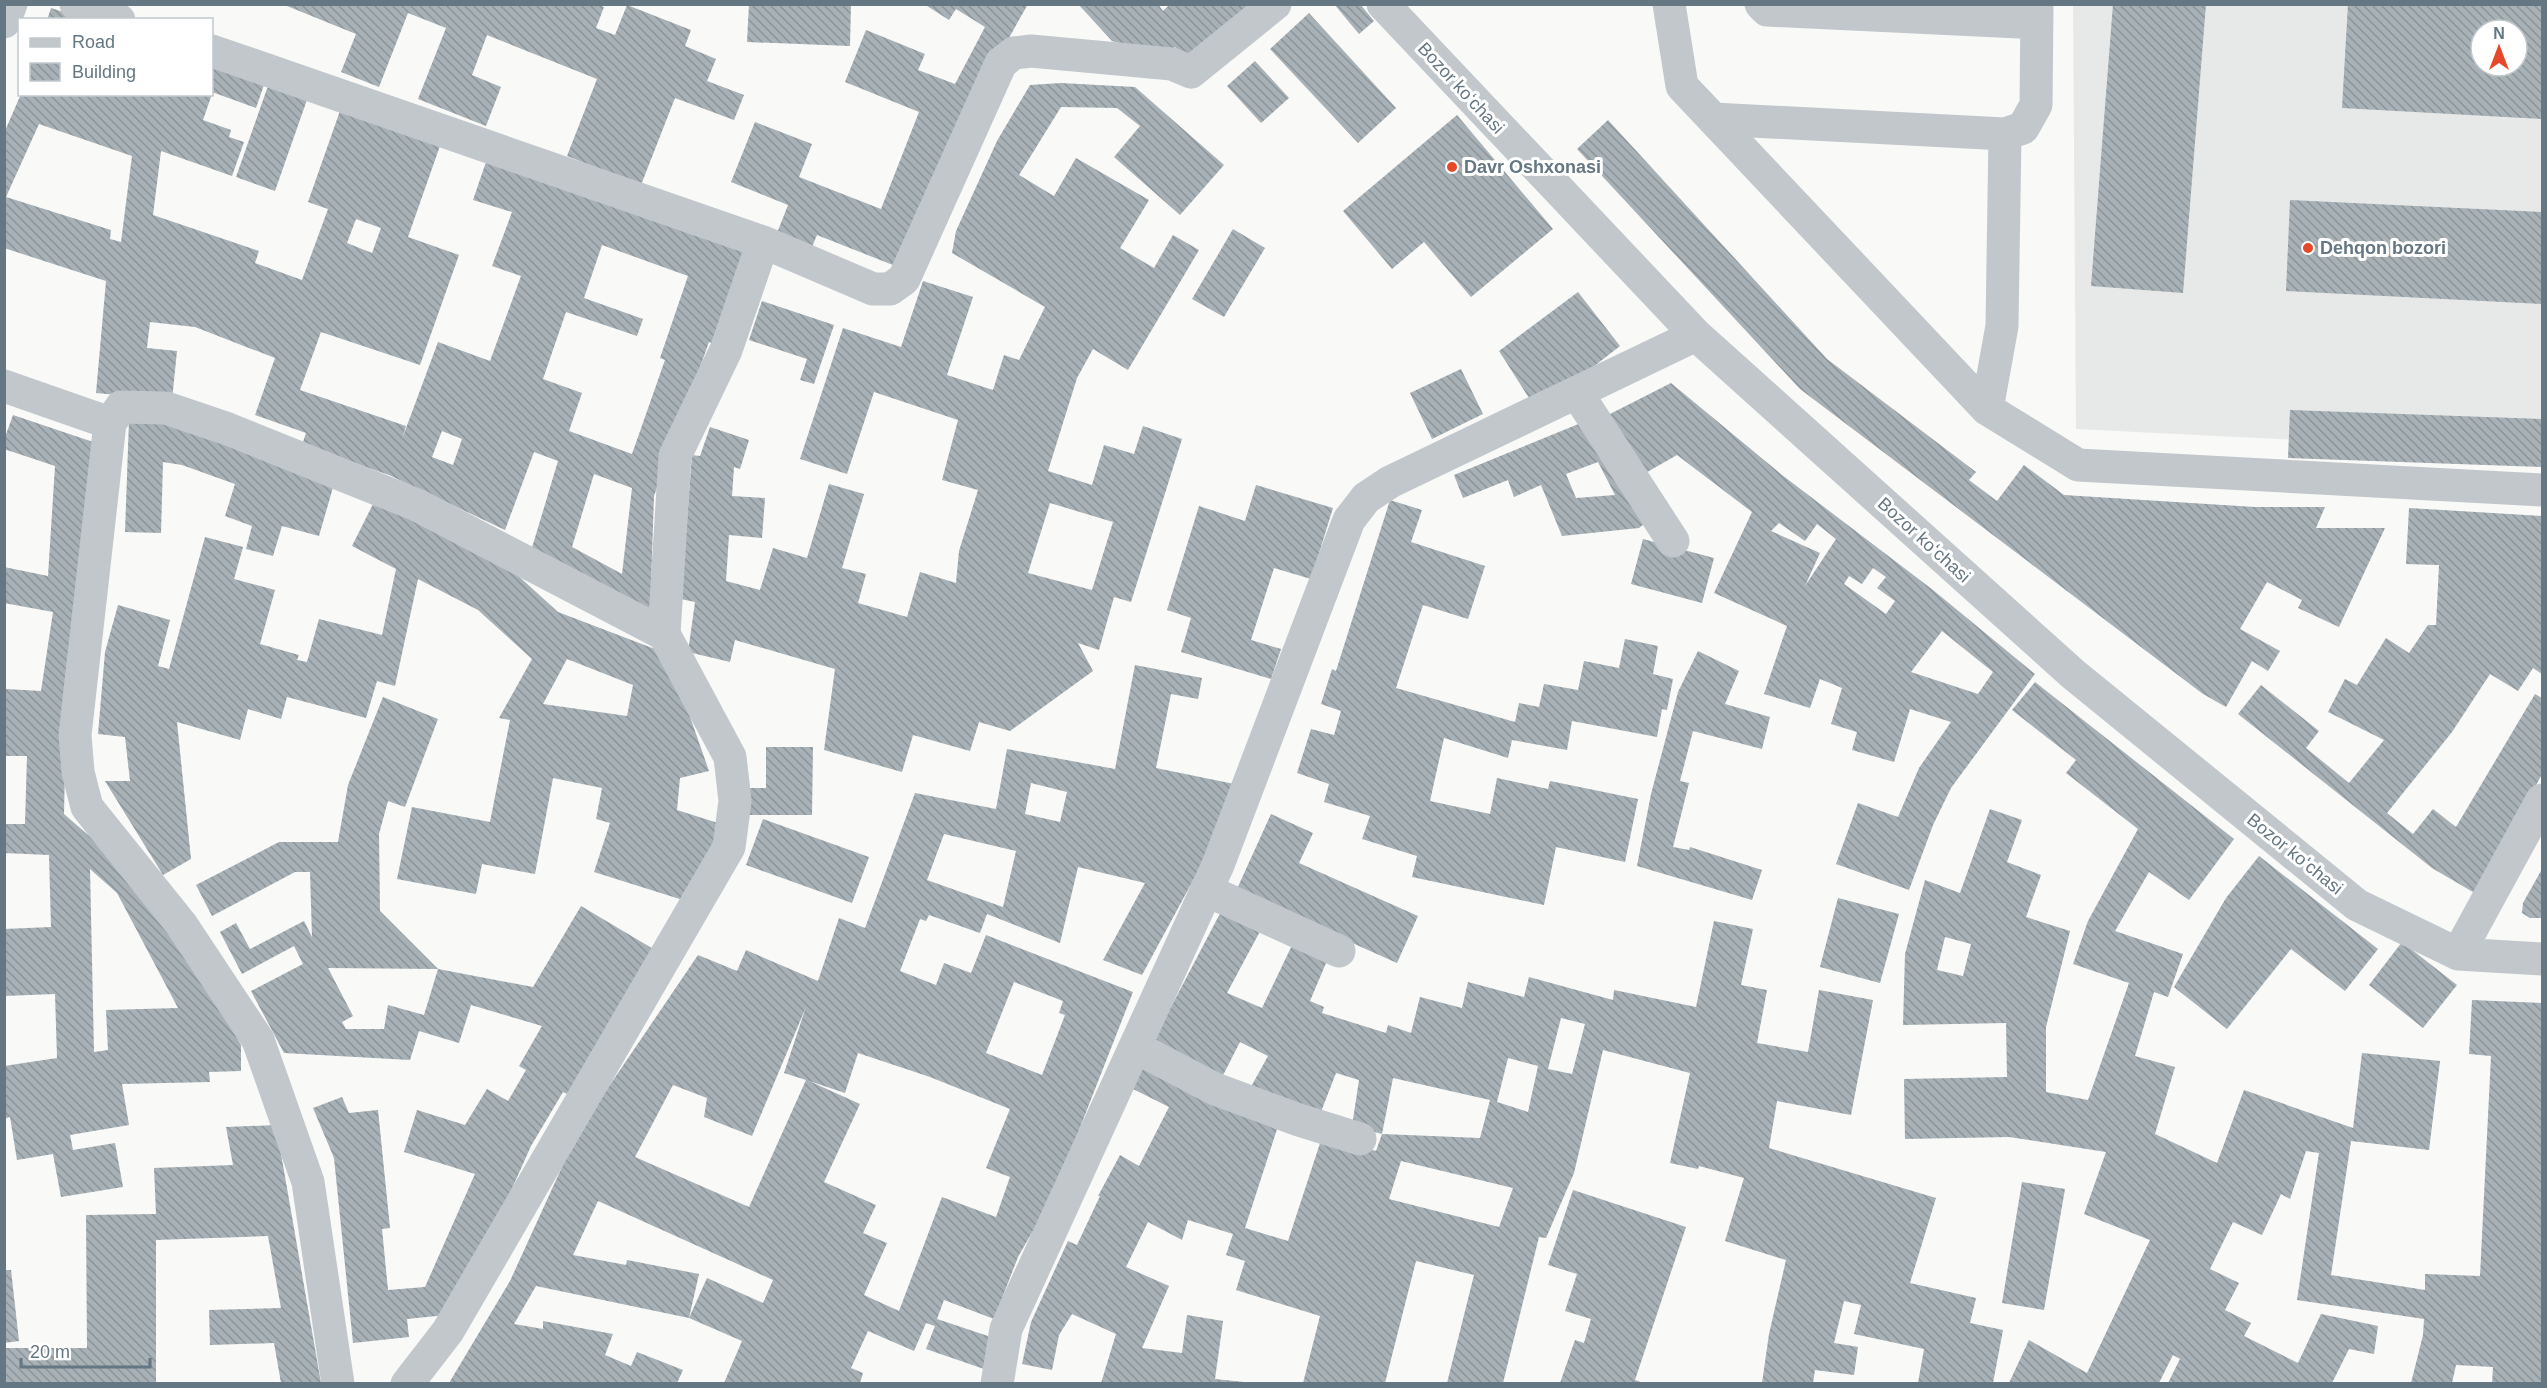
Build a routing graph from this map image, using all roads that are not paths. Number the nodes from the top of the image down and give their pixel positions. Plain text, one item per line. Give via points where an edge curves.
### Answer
1 (11, 4) edge
2 (76, 4) edge
3 (1275, 4) edge
4 (1383, 4) edge
5 (1669, 4) edge
6 (1761, 4) edge
7 (2037, 14) edge
8 (114, 18) edge
9 (4, 22) edge
10 (213, 51) edge
11 (1713, 119) junction
12 (2005, 134) junction
13 (763, 242) junction
14 (1696, 334) junction
15 (4, 386) edge
16 (1577, 393) junction
17 (1987, 408) junction
18 (110, 423) junction
19 (2542, 490) edge
20 (1673, 541) dead end
21 (664, 634) junction
22 (2542, 800) edge
23 (1206, 890) junction
24 (1339, 951) dead end
25 (2458, 954) junction
26 (2542, 959) edge
27 (1135, 1047) junction
28 (1360, 1139) dead end
29 (338, 1383) edge
30 (407, 1383) edge
31 (997, 1383) edge

1 - 9 street
2 - 8 street
3 - 13 street via 1191,72 1172,64 1031,51 1014,53 1001,63 904,279 890,289 873,289
4 - 14 street, Bozor koʻchasi
5 - 11 street via 1683,86
6 - 7 street via 1767,10
7 - 12 street via 2036,105 2023,128
10 - 13 street
11 - 12 street
11 - 17 street
12 - 17 street via 2002,326
13 - 21 street via 726,350 675,456
14 - 16 street
14 - 25 street, Bozor koʻchasi via 2073,674 2357,905
15 - 18 street
16 - 20 street
16 - 23 street via 1390,483 1366,498 1349,520
17 - 19 street via 2078,465
18 - 21 street via 121,407 166,408 228,429 417,506
18 - 29 street via 75,735 78,772 87,807 181,924 258,1040 308,1182
21 - 30 street via 730,757 735,801 729,847 448,1331
22 - 25 street
23 - 24 street
23 - 27 street
25 - 26 street, Bozor koʻchasi
27 - 28 street via 1215,1089
27 - 31 street via 1006,1329

